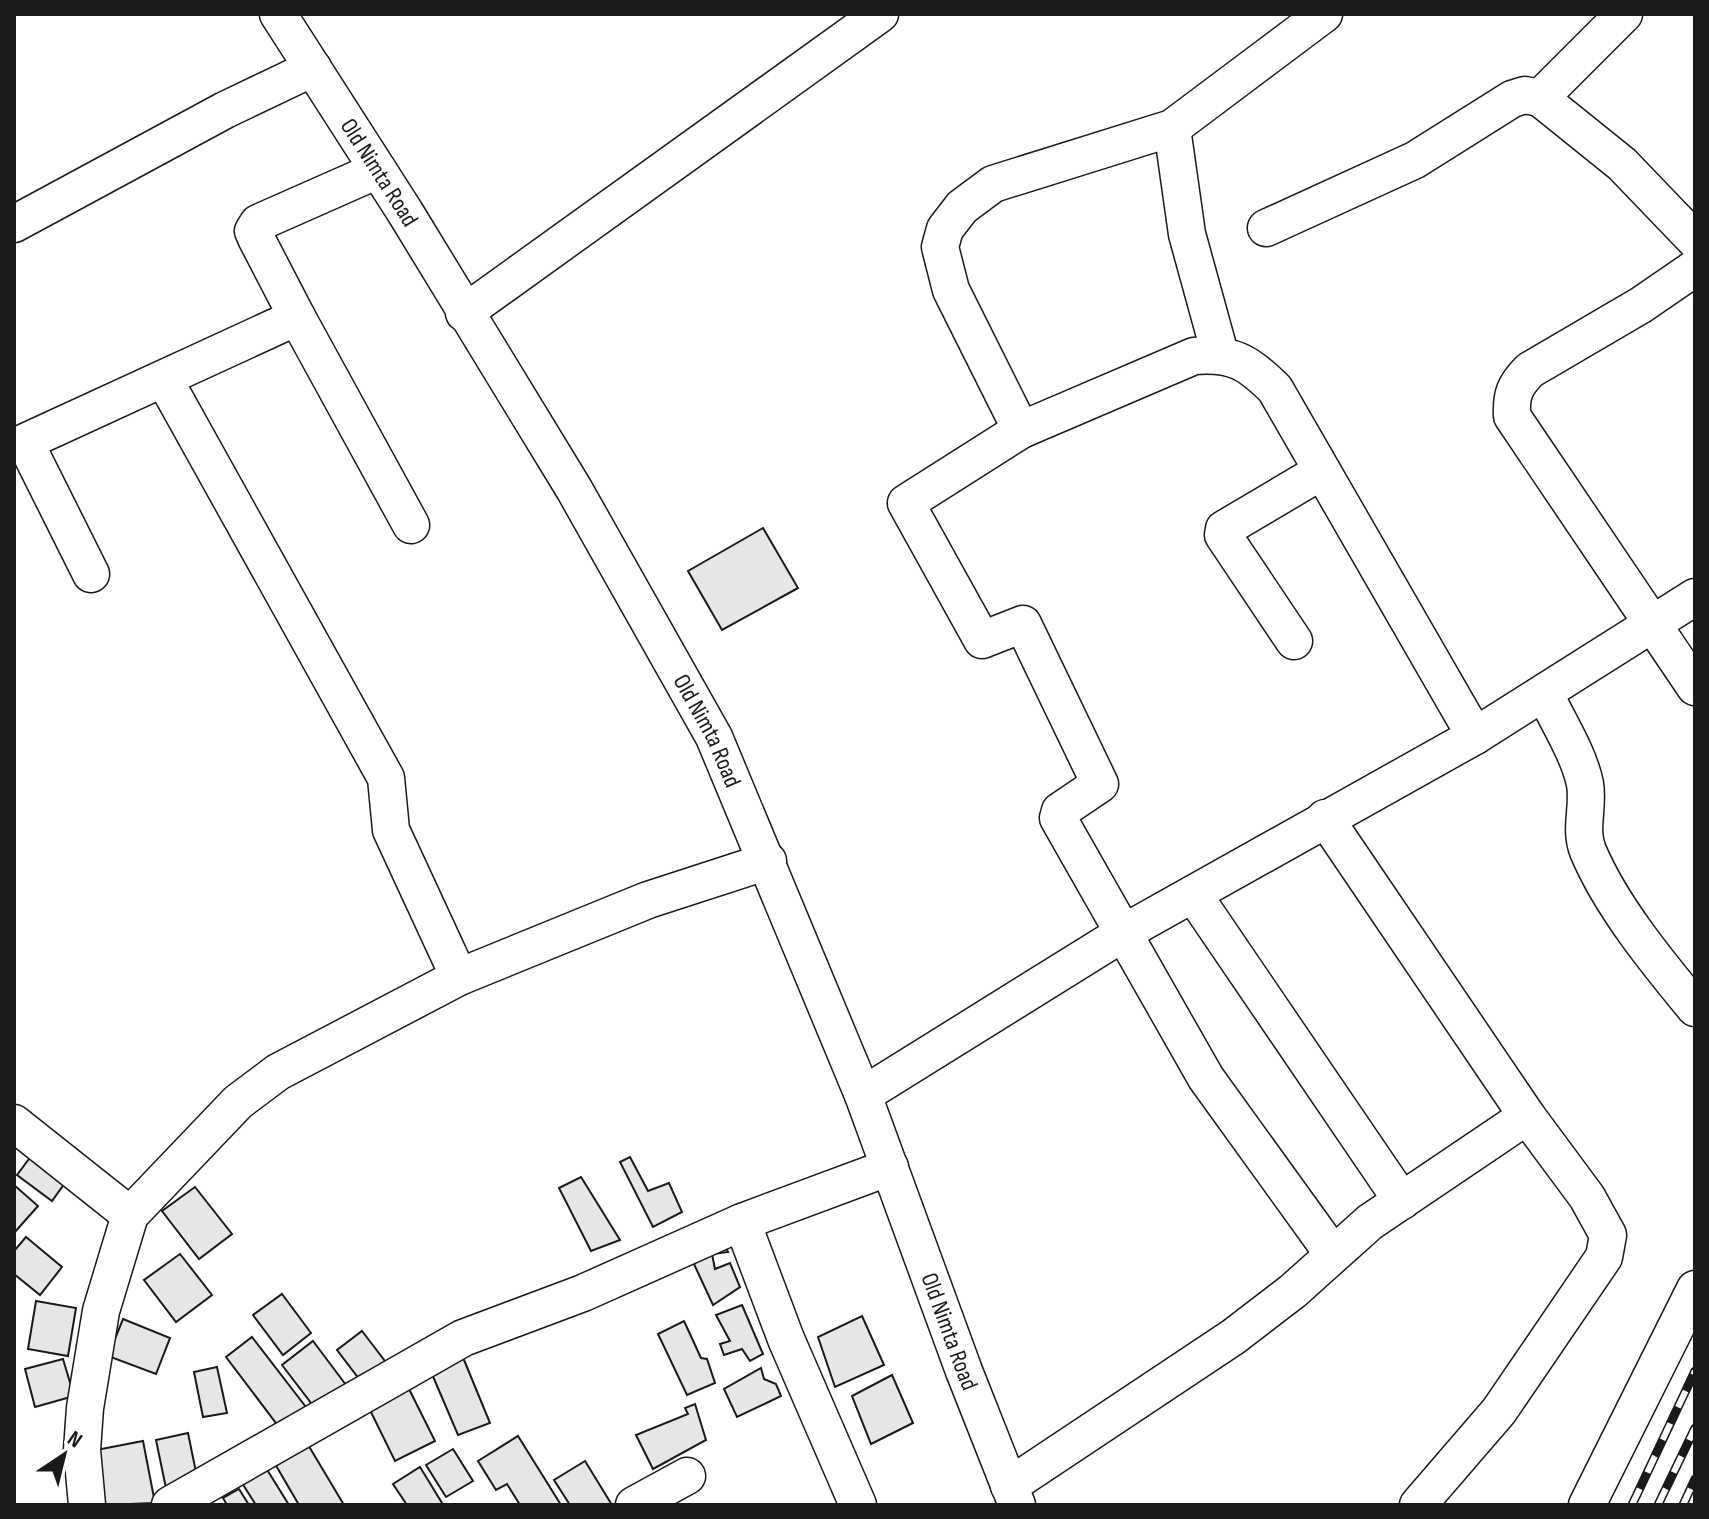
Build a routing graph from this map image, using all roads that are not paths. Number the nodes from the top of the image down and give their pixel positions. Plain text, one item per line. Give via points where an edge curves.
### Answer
1 (278, 14) edge
2 (1324, 14) edge
3 (1624, 14) edge
4 (859, 20) edge
5 (313, 68) junction
6 (1540, 98) junction
7 (1172, 128) junction
8 (378, 170) junction
9 (14, 224) edge
10 (1266, 228) dead end
11 (1695, 240) edge
12 (1695, 268) edge
13 (464, 313) junction
14 (297, 317) junction
15 (1220, 354) junction
16 (164, 379) junction
17 (1021, 430) junction
18 (18, 437) edge
19 (1322, 471) junction
20 (411, 525) dead end
21 (91, 574) dead end
22 (1695, 597) edge
23 (1652, 625) junction
24 (1294, 641) dead end
25 (1695, 687) edge
26 (1545, 694) junction
27 (1475, 736) junction
28 (1325, 818) junction
29 (768, 861) junction
30 (1193, 894) junction
31 (1125, 932) junction
32 (459, 977) junction
33 (1695, 1008) edge
34 (863, 1095) junction
35 (1527, 1116) junction
36 (14, 1123) edge
37 (890, 1167) junction
38 (1402, 1201) junction
39 (130, 1215) junction
40 (742, 1222) junction
41 (1333, 1254) junction
42 (1695, 1289) edge
43 (687, 1476) dead end
44 (1013, 1496) edge
45 (87, 1505) edge
46 (170, 1505) edge
47 (634, 1505) edge
48 (858, 1505) edge
49 (1418, 1505) edge
50 (1587, 1505) edge

1 - 5 street, Old Nimta Road
2 - 7 street
3 - 6 street
4 - 13 street
5 - 8 street, Old Nimta Road
5 - 9 street
6 - 10 street via 1512,99 1424,155
6 - 11 street via 1622,164
7 - 15 street via 1187,234
7 - 17 street via 993,184 962,207 945,229 940,247 951,290
8 - 13 street, Old Nimta Road
8 - 14 street via 267,218 253,231
12 - 23 street via 1530,370 1511,397 1512,416
13 - 29 street, Old Nimta Road via 574,489 714,737
14 - 16 street
14 - 20 street
15 - 17 street via 1194,356
15 - 19 street via 1252,366 1275,389
16 - 18 street
16 - 32 street via 386,778 391,830
17 - 31 street via 906,503 982,640 1023,624 1100,784 1060,811 1058,818
18 - 21 street
19 - 24 street via 1224,529 1223,535
19 - 27 street
22 - 23 street
23 - 25 street
23 - 26 street
26 - 27 street
26 - 33 street via 1584,779 1588,851 1640,937
27 - 28 street
28 - 30 street
28 - 35 street
29 - 32 street via 648,900
29 - 34 street, Old Nimta Road
30 - 31 street
30 - 38 street
31 - 34 street
31 - 41 street via 1206,1078
32 - 39 street via 278,1072 238,1102
34 - 37 street, Old Nimta Road
35 - 38 street
35 - 49 street via 1600,1217 1608,1235 1604,1257 1499,1411
36 - 39 street
37 - 40 street
37 - 44 street, Old Nimta Road
38 - 41 street
39 - 45 street via 101,1311 85,1408
40 - 46 street via 583,1293 463,1338
40 - 48 street
41 - 44 street via 1233,1337
42 - 50 street
43 - 47 street

